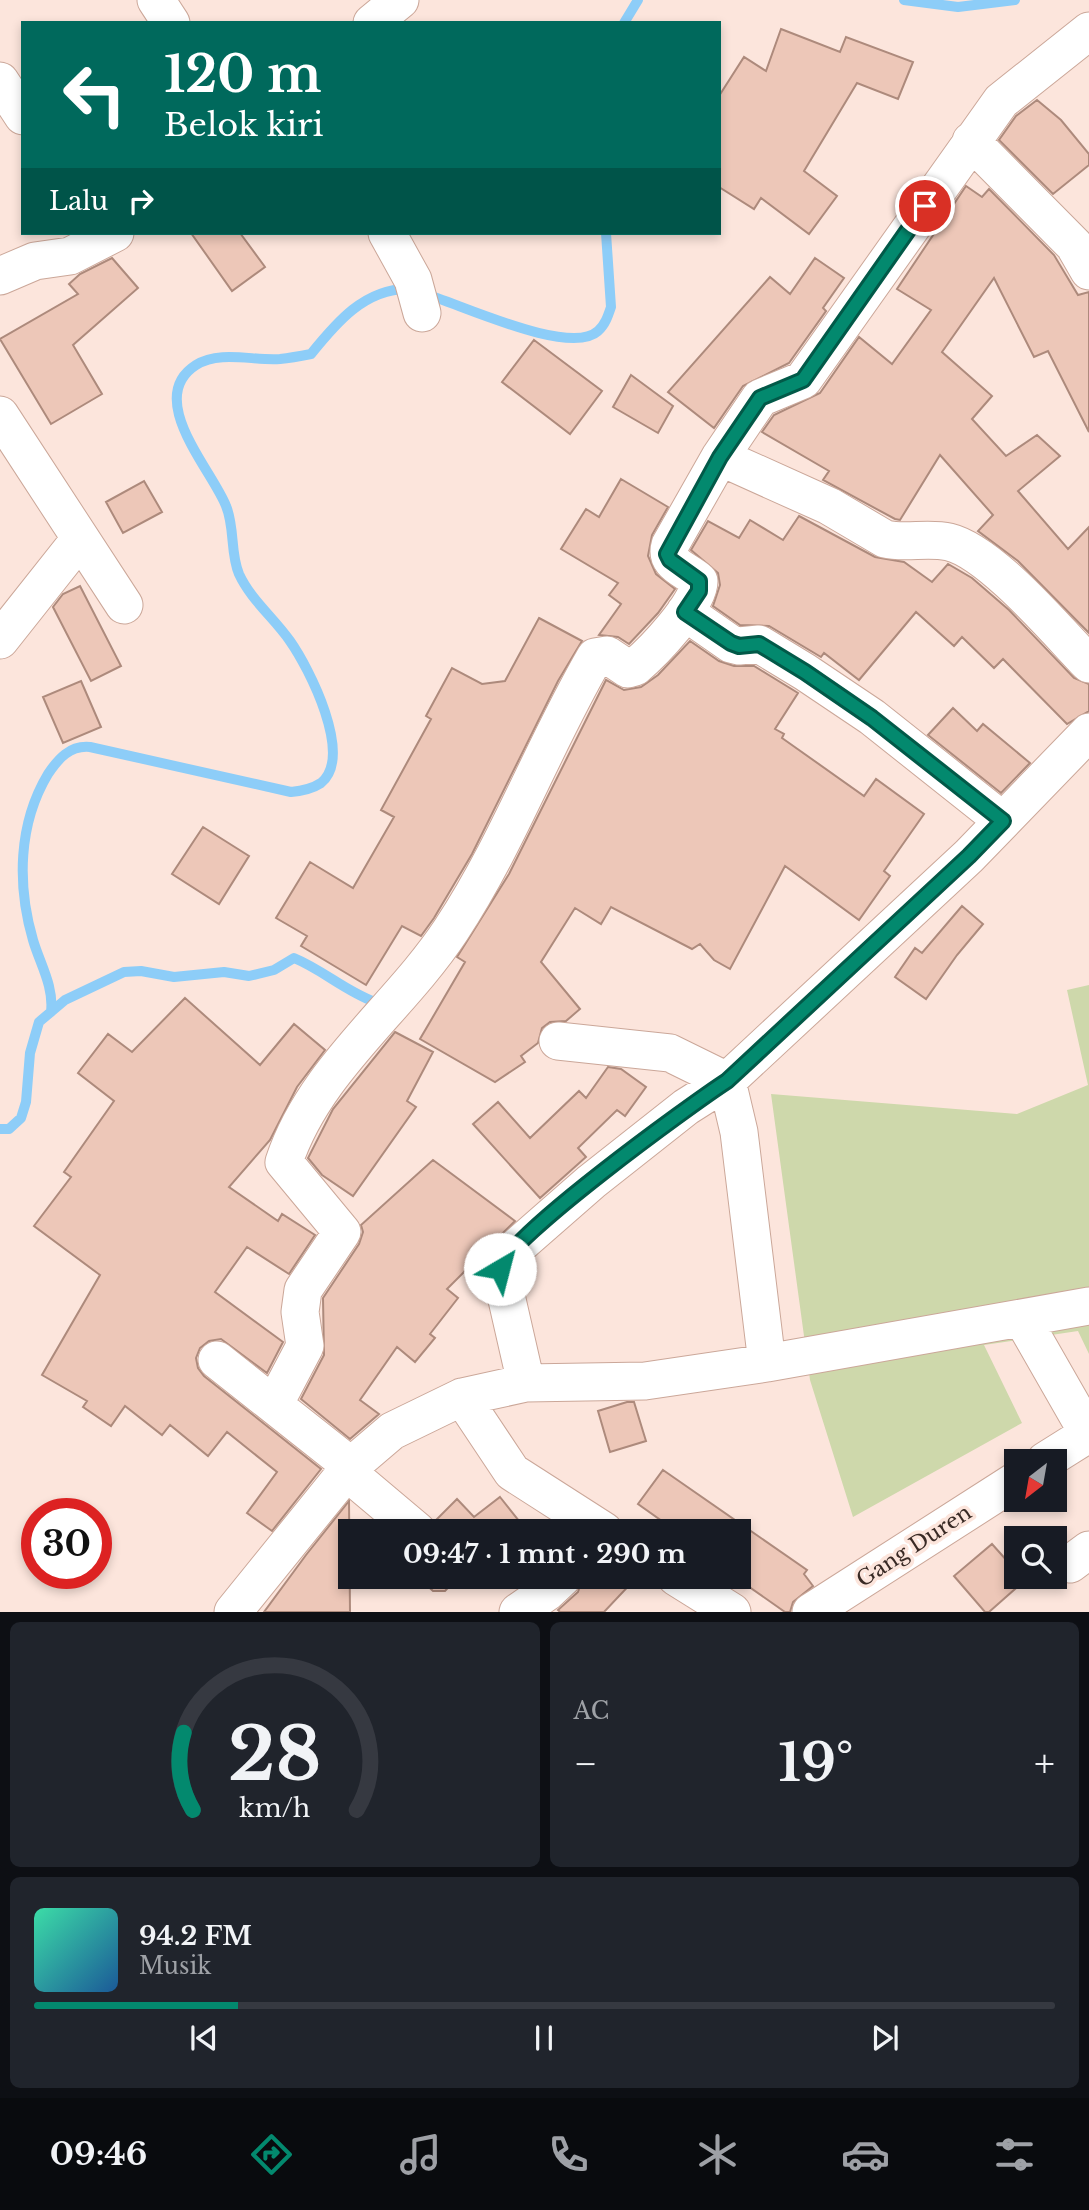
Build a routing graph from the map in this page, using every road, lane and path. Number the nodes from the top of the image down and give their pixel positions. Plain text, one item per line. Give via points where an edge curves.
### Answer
1 (156, 0) edge
2 (400, 0) edge
3 (170, 21) edge
4 (374, 21) edge
5 (1089, 31) edge
6 (0, 81) edge
7 (21, 113) edge
8 (971, 141) junction
9 (111, 235) edge
10 (388, 235) edge
11 (1084, 251) edge
12 (0, 276) edge
13 (419, 299) dead end
14 (0, 415) edge
15 (720, 457) junction
16 (80, 539) junction
17 (124, 605) dead end
18 (685, 612) junction
19 (0, 640) edge
20 (1089, 664) edge
21 (1089, 732) edge
22 (1003, 821) junction
23 (558, 1041) dead end
24 (727, 1081) junction
25 (1089, 1306) edge
26 (1022, 1318) junction
27 (217, 1360) dead end
28 (767, 1363) junction
29 (526, 1383) junction
30 (463, 1397) junction
31 (274, 1405) junction
32 (1089, 1434) edge
33 (1065, 1449) edge
34 (349, 1469) junction
35 (1004, 1488) edge
36 (404, 1519) edge
37 (585, 1519) edge
38 (550, 1589) edge
39 (695, 1589) edge
40 (233, 1612) edge
41 (518, 1612) edge
42 (732, 1612) edge
43 (811, 1612) edge

1 - 3 street
2 - 4 street
5 - 8 street via 1001,101
6 - 7 street
8 - 11 street
8 - 15 street via 803,380 760,398
9 - 12 street via 70,256 36,261
10 - 13 street
14 - 16 street
15 - 18 street via 667,554 699,581 699,591
15 - 20 street via 829,506 885,539 925,538 964,548 1024,597
16 - 17 street
16 - 19 street
18 - 22 street via 731,643 759,644 805,672 872,718
18 - 31 street via 635,667 628,669 607,654 595,657 567,705 513,822 452,930 313,1101 291,1139 284,1162 342,1232 303,1290 300,1312 305,1346
21 - 22 street
22 - 24 street
23 - 24 street via 670,1053
24 - 28 street via 739,1132
24 - 29 street via 686,1107 591,1182 503,1259 500,1269
25 - 26 street
26 - 28 street
26 - 32 street
27 - 31 street
28 - 29 street via 645,1381
29 - 30 street
30 - 34 street via 392,1431
30 - 37 street via 512,1472
31 - 34 street
32 - 33 street
34 - 36 street
34 - 40 street
35 - 43 street, Gang Duren
38 - 41 street
39 - 42 street

